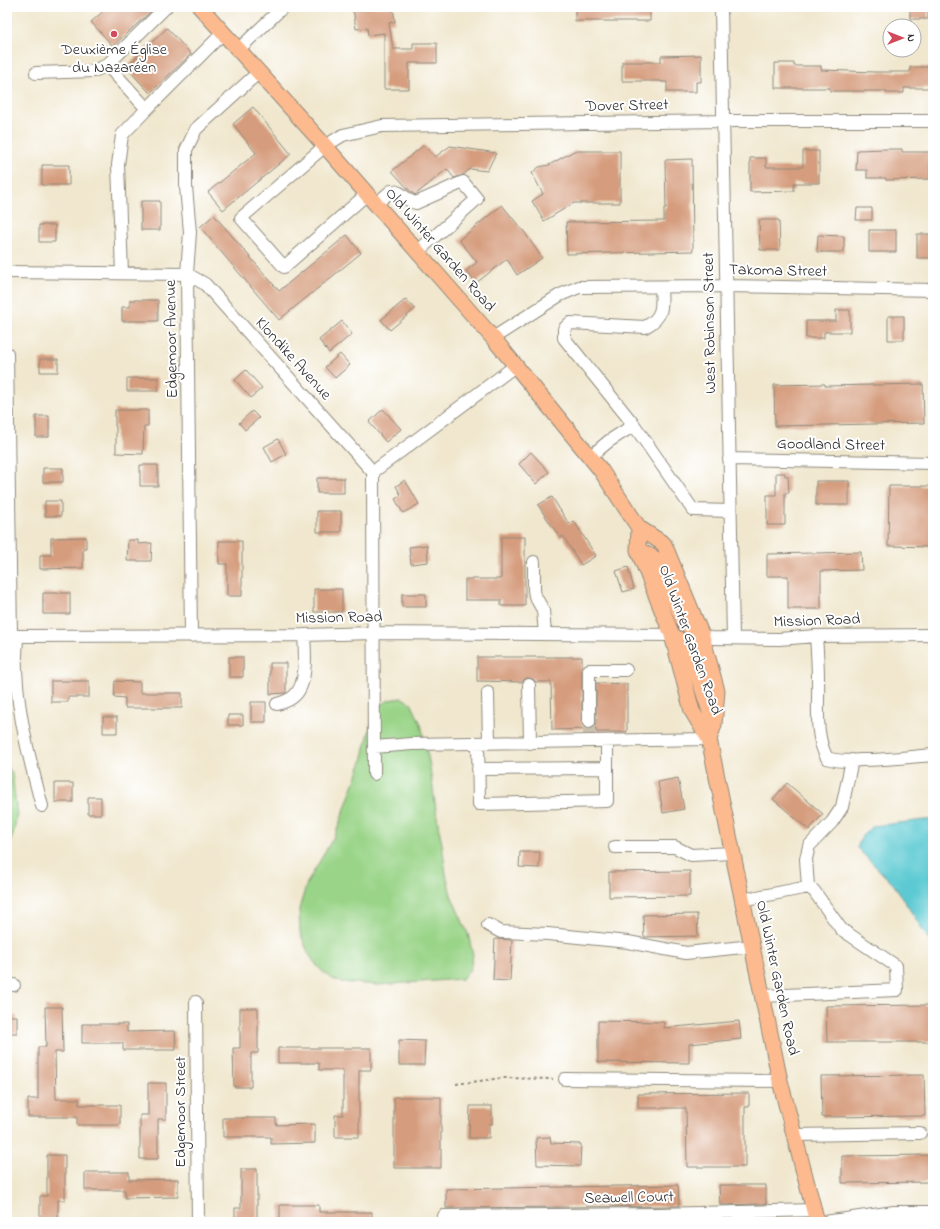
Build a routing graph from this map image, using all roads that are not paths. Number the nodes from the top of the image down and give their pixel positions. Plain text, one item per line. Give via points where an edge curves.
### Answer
1 (166, 7) edge
2 (200, 7) edge
3 (283, 7) edge
4 (721, 7) edge
5 (223, 33) junction
6 (239, 49) junction
7 (107, 65) junction
8 (259, 72) junction
9 (36, 73) dead end
10 (147, 109) junction
11 (723, 121) junction
12 (933, 121) edge
13 (325, 146) junction
14 (372, 199) junction
15 (417, 252) junction
16 (7, 272) edge
17 (122, 273) junction
18 (187, 274) junction
19 (726, 286) junction
20 (661, 287) junction
21 (933, 290) edge
22 (493, 338) junction
23 (7, 354) edge
24 (515, 366) junction
25 (634, 425) junction
26 (590, 456) junction
27 (729, 459) junction
28 (933, 464) edge
29 (373, 472) junction
30 (730, 511) junction
31 (639, 528) junction
32 (638, 550) junction
33 (534, 562) dead end
34 (373, 633) junction
35 (545, 634) junction
36 (304, 635) junction
37 (672, 635) junction
38 (12, 636) edge
39 (191, 636) junction
40 (702, 636) junction
41 (816, 636) junction
42 (933, 636) edge
43 (733, 638) junction
44 (626, 670) dead end
45 (530, 685) dead end
46 (488, 693) dead end
47 (277, 704) dead end
48 (589, 722) tunnel mouth
49 (714, 725) junction
50 (709, 739) junction
51 (607, 742) junction
52 (484, 743) junction
53 (530, 743) junction
54 (374, 747) junction
55 (933, 755) edge
56 (852, 760) junction
57 (607, 768) junction
58 (478, 769) junction
59 (374, 774) dead end
60 (42, 806) dead end
61 (615, 847) dead end
62 (732, 853) junction
63 (808, 887) junction
64 (742, 900) junction
65 (488, 925) dead end
66 (752, 946) junction
67 (762, 996) junction
68 (196, 1002) dead end
69 (565, 1080) road end
70 (780, 1081) junction
71 (920, 1133) dead end
72 (795, 1136) junction
73 (933, 1212) edge
74 (816, 1216) edge
75 (727, 1217) edge
76 (444, 1219) edge
77 (198, 1222) edge
78 (825, 1222) edge

1 - 7 street
2 - 5 main road, Old Winter Garden Road
3 - 6 street
4 - 11 street, West Robinson Street
5 - 6 main road, Old Winter Garden Road
5 - 10 street
6 - 8 main road, Old Winter Garden Road
7 - 9 street via 94,71
7 - 10 street
8 - 13 main road, Old Winter Garden Road
8 - 18 street, Edgemoor Avenue via 196,129 186,150 190,232
10 - 17 street via 122,135 118,165
11 - 12 street, Dover Street
11 - 13 street, Dover Street via 382,126 343,135
11 - 19 street, West Robinson Street
13 - 14 main road, Old Winter Garden Road
13 - 14 street, Dover Street via 241,218 284,267
14 - 15 main road, Old Winter Garden Road
14 - 15 street via 391,191 398,191 416,203 463,182 477,199
15 - 22 main road, Old Winter Garden Road
16 - 17 street, Klondike Avenue
17 - 18 street, Klondike Avenue
18 - 29 street, Klondike Avenue via 205,284
18 - 39 street, Edgemoor Avenue
19 - 20 street, Takoma Street
19 - 21 street, Takoma Street
19 - 27 street, West Robinson Street
20 - 22 street, Takoma Street via 579,287 560,295
20 - 25 street via 662,305 659,314 655,322 645,327 570,323 564,329 564,338
22 - 24 main road, Old Winter Garden Road
23 - 38 street
24 - 26 main road, Old Winter Garden Road
24 - 29 street
25 - 26 street
25 - 30 street via 693,510
26 - 31 main road, Old Winter Garden Road
27 - 28 street, Goodland Street
27 - 30 street, West Robinson Street
29 - 34 street
30 - 43 street, West Robinson Street
31 - 32 main road, Old Winter Garden Road
31 - 40 main road, Old Winter Garden Road via 664,544
32 - 37 main road, Old Winter Garden Road
32 - 40 main road via 654,558 684,622
33 - 35 street via 534,590 543,610
34 - 35 street, Mission Road
34 - 36 street, Mission Road
34 - 54 street
35 - 37 street, Mission Road
36 - 39 street, Mission Road
36 - 47 street via 303,680 295,696
37 - 49 main road via 690,651
37 - 50 main road, Old Winter Garden Road via 692,711
38 - 39 street, Mission Road
38 - 60 street via 21,719
40 - 43 street, Mission Road
40 - 49 main road, Old Winter Garden Road via 717,691
41 - 42 street, Mission Road
41 - 43 street, Mission Road via 779,639
41 - 56 street via 818,728 822,748 827,758
44 - 48 street via 589,670
45 - 53 street
46 - 52 street
49 - 50 main road, Old Winter Garden Road
50 - 51 street
50 - 62 main road, Old Winter Garden Road
51 - 53 street via 589,738
51 - 57 street
52 - 53 street
52 - 54 street
52 - 58 street
54 - 59 street
55 - 56 street
56 - 63 street via 842,807 832,822 809,846 806,859
57 - 58 street
57 - 58 street via 607,801 479,804
61 - 62 street via 675,847 691,855
62 - 64 main road, Old Winter Garden Road
63 - 64 street
63 - 67 street via 814,891 841,929 896,966 897,990
64 - 66 main road, Old Winter Garden Road
65 - 66 street via 501,932 628,942 686,953
66 - 67 main road, Old Winter Garden Road
67 - 70 main road, Old Winter Garden Road
68 - 77 street, Edgemoor Street
69 - 70 street
70 - 72 main road, Old Winter Garden Road
71 - 72 street
72 - 74 main road, Old Winter Garden Road
73 - 78 street via 894,1212
74 - 75 street, Seawell Court
75 - 76 street, Seawell Court via 658,1214

